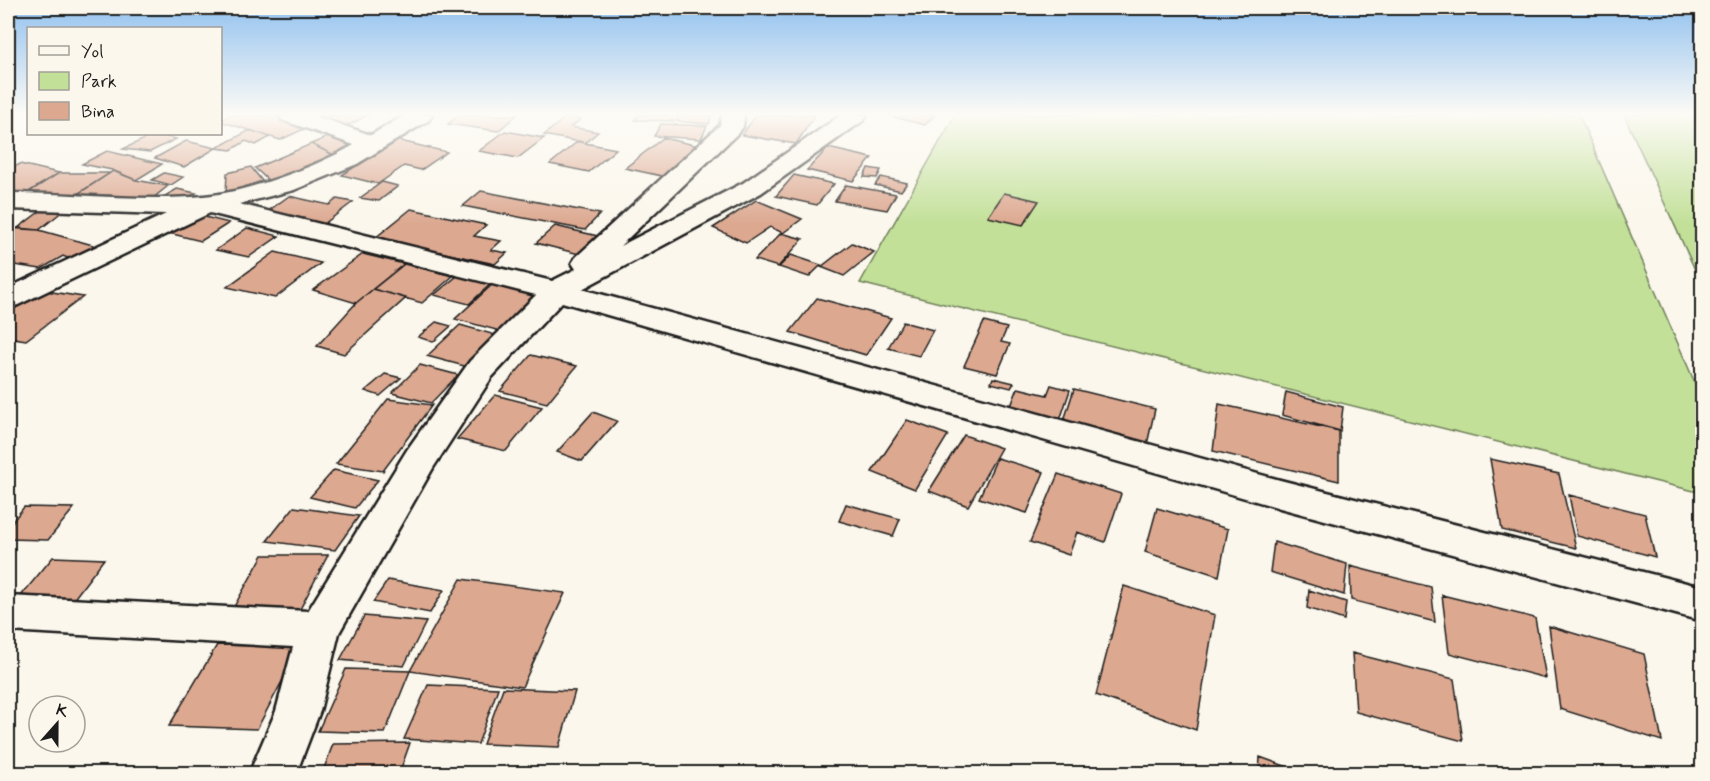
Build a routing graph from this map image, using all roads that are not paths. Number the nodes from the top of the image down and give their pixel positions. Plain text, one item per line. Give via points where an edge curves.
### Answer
1 (362, 151) edge
2 (705, 151) edge
3 (804, 151) edge
4 (8, 201) edge
5 (207, 204) junction
6 (8, 273) edge
7 (41, 283) junction
8 (556, 291) junction
9 (8, 299) edge
10 (1702, 604) edge
11 (8, 613) edge
12 (319, 630) junction
13 (272, 774) edge

1 - 5 street via 285,185
2 - 8 street
3 - 8 street via 752,188
4 - 5 street
5 - 7 street
5 - 8 street
6 - 7 street
7 - 9 street
8 - 10 street via 1280,494
8 - 12 street via 481,369 420,459
11 - 12 street
12 - 13 street via 298,711

